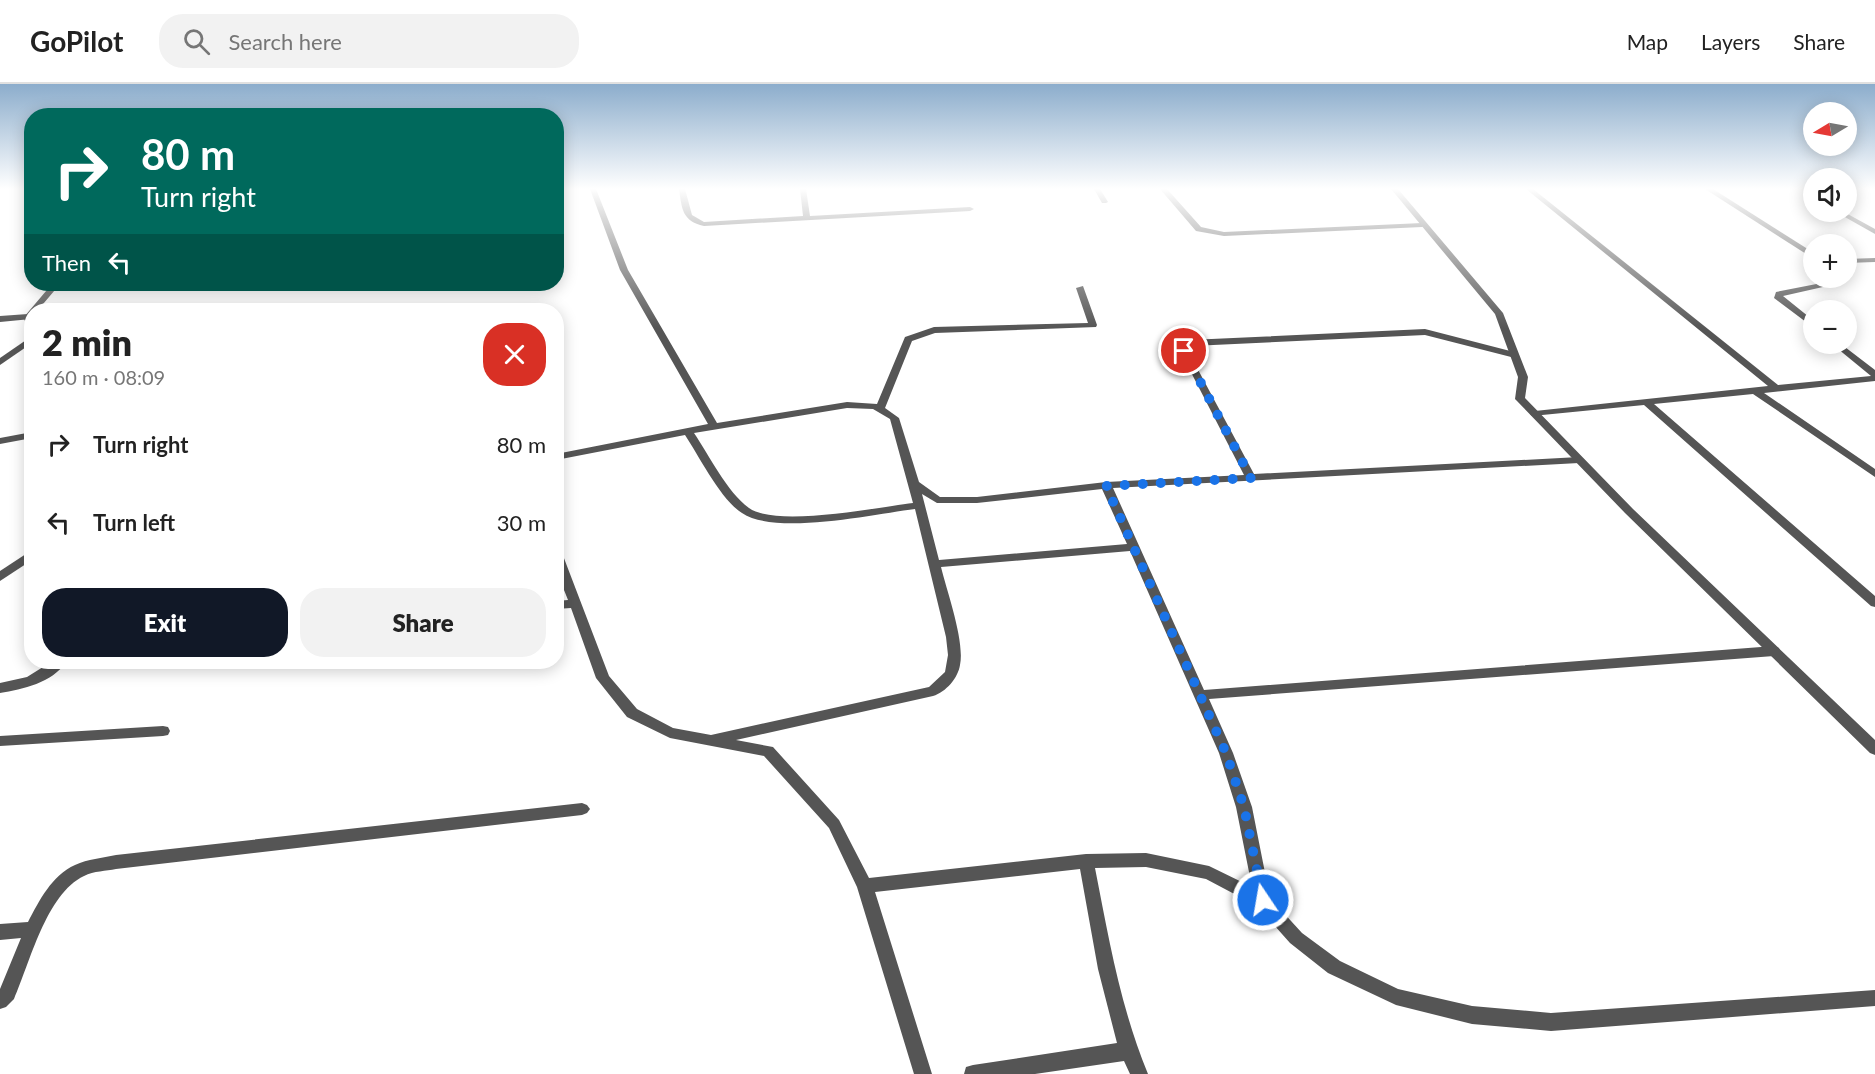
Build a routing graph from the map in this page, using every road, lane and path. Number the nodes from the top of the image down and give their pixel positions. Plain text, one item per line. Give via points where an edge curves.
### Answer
1 (611, 235) edge
2 (1431, 235) edge
3 (1586, 235) edge
4 (1780, 235) edge
5 (1803, 250) edge
6 (1875, 260) edge
7 (1857, 261) edge
8 (1080, 288) dead end
9 (1810, 288) edge
10 (50, 291) edge
11 (40, 303) edge
12 (24, 315) edge
13 (1803, 317) edge
14 (0, 319) edge
15 (24, 344) edge
16 (1849, 354) edge
17 (1515, 355) junction
18 (0, 362) edge
19 (1875, 374) edge
20 (1875, 378) edge
21 (1777, 389) junction
22 (1755, 391) junction
23 (1648, 404) junction
24 (880, 409) junction
25 (1535, 414) junction
26 (714, 426) junction
27 (688, 431) junction
28 (24, 436) edge
29 (0, 441) edge
30 (564, 455) edge
31 (1579, 460) junction
32 (1875, 474) edge
33 (1251, 478) junction
34 (914, 483) junction
35 (1106, 486) junction
36 (920, 504) junction
37 (1134, 547) junction
38 (24, 560) edge
39 (934, 564) junction
40 (564, 573) edge
41 (0, 577) edge
42 (1875, 603) edge
43 (576, 604) junction
44 (564, 605) edge
45 (1774, 651) junction
46 (52, 669) edge
47 (0, 688) edge
48 (1199, 695) junction
49 (163, 731) dead end
50 (0, 741) edge
51 (710, 741) junction
52 (1875, 749) edge
53 (582, 810) dead end
54 (1086, 861) junction
55 (865, 886) junction
56 (1263, 900) junction
57 (34, 929) junction
58 (0, 932) edge
59 (0, 1002) edge
60 (1872, 1002) edge
61 (1128, 1051) junction
62 (923, 1074) edge
63 (973, 1074) edge
64 (1139, 1074) edge

1 - 26 street via 624,270
2 - 17 street via 1499,313
3 - 21 street
4 - 5 street
6 - 7 street
8 - 24 street via 1093,325 934,330 909,339
9 - 13 street via 1779,294 1778,298
10 - 11 street
12 - 14 street
15 - 18 street
16 - 19 street
17 - 25 street via 1523,377 1520,399
17 - 33 street via 1418,332 1189,343 1184,351
20 - 21 street
21 - 22 street
22 - 23 street
22 - 32 street
23 - 25 street
23 - 42 street
24 - 26 street via 847,405
24 - 34 street via 894,418
25 - 31 street
26 - 27 street
27 - 30 street
27 - 36 street via 746,512 766,519
28 - 29 street
31 - 33 street
31 - 45 street
33 - 35 street
34 - 35 street via 937,500 976,500
34 - 36 street
35 - 37 street
36 - 39 street
37 - 39 street
37 - 48 street
38 - 41 street
39 - 51 street via 952,637 955,662 951,678 933,691
40 - 43 street
43 - 44 street
43 - 51 street via 603,678 632,713 670,733
45 - 48 street
45 - 52 street
46 - 47 street via 45,676
48 - 56 street via 1226,753 1244,807
49 - 50 street
51 - 55 street via 768,751 834,824
53 - 57 street via 116,862 76,872 50,897
54 - 55 street
54 - 56 street via 1146,860 1209,873
54 - 61 street
55 - 62 street
56 - 60 street via 1296,938 1334,967 1396,997 1472,1015 1551,1022
57 - 58 street
57 - 59 street via 8,993
61 - 63 street
61 - 64 street

